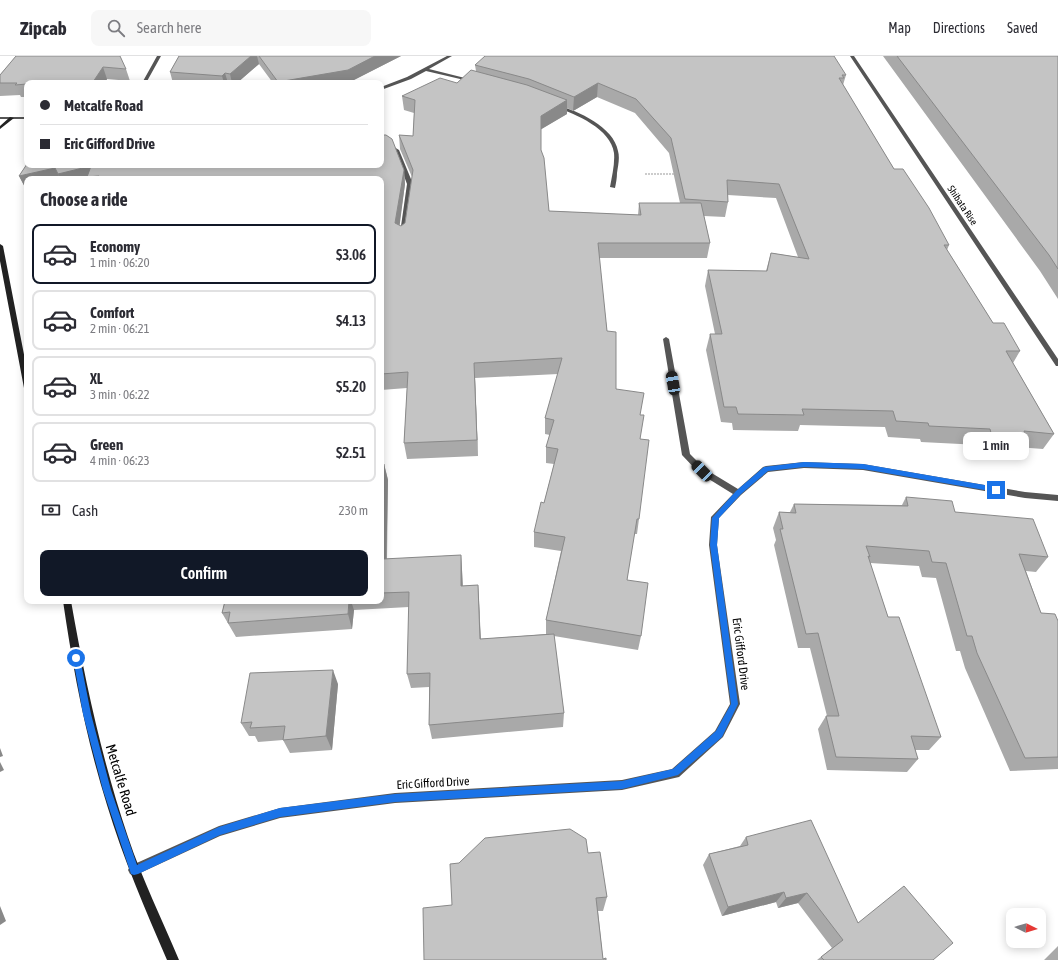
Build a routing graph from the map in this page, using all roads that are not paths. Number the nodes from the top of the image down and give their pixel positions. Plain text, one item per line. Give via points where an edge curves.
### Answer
1 (159, 56) edge
2 (450, 56) edge
3 (852, 56) edge
4 (425, 69) junction
5 (146, 80) edge
6 (473, 82) edge
7 (384, 88) edge
8 (549, 103) edge
9 (0, 118) edge
10 (12, 118) junction
11 (24, 118) edge
12 (0, 128) edge
13 (384, 142) edge
14 (613, 187) dead end
15 (402, 238) edge
16 (0, 246) edge
17 (666, 339) dead end
18 (1058, 364) edge
19 (24, 372) edge
20 (738, 492) junction
21 (1058, 498) edge
22 (68, 604) edge
23 (134, 870) junction
24 (174, 960) edge

1 - 5 street
2 - 4 street
3 - 18 street, Shibata Rise
4 - 6 street
4 - 7 street
8 - 14 street via 570,110 608,135 616,151
9 - 10 street
10 - 11 street
10 - 12 street
13 - 15 street via 397,151 410,184
16 - 19 street
17 - 20 street via 686,456 702,471
20 - 21 street, Eric Gifford Drive via 766,469 804,465 863,467 1025,495
20 - 23 street, Eric Gifford Drive via 715,518 713,545 734,704 719,734 675,773 622,785 395,798 280,813 219,831
22 - 23 street, Metcalfe Road via 87,714 107,790
23 - 24 street, Metcalfe Road

